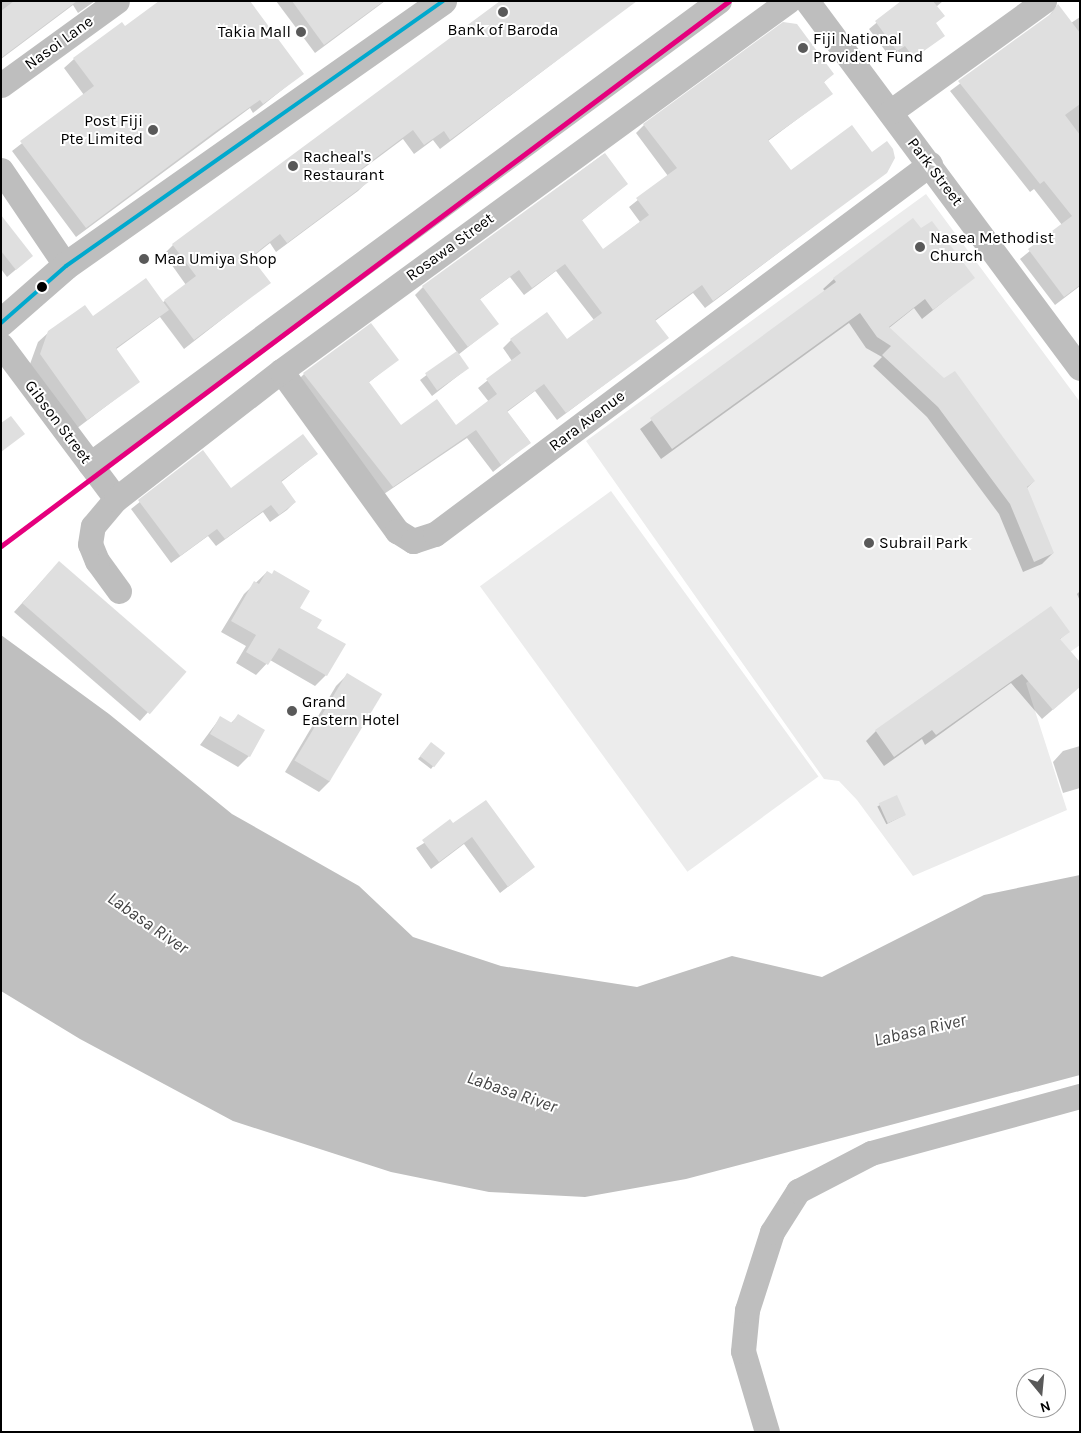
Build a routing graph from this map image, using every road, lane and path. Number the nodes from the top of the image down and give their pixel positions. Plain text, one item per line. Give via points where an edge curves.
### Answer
1 (117, 1) edge
2 (443, 1) edge
3 (719, 1) edge
4 (788, 1) edge
5 (807, 1) edge
6 (1044, 1) edge
7 (1, 85) edge
8 (890, 112) junction
9 (930, 164) junction
10 (1, 170) edge
11 (66, 266) junction
12 (1, 323) edge
13 (1, 345) edge
14 (1076, 355) edge
15 (281, 371) junction
16 (90, 464) junction
17 (116, 499) junction
18 (119, 592) dead end
19 (1080, 1096) edge
20 (767, 1432) edge

1 - 7 street, Nasoi Lane
2 - 11 main road
3 - 16 street
4 - 15 street, Rosawa Street
5 - 8 street, Park Street
6 - 8 street
8 - 9 street, Park Street
9 - 14 street, Park Street
9 - 15 street, Rara Avenue via 434,534 413,541 397,531
10 - 11 street
11 - 12 main road
13 - 16 street, Gibson Street
15 - 17 street, Rosawa Street
16 - 17 street, Gibson Street
17 - 18 street, Rosawa Street via 93,526 90,544 97,561
19 - 20 street via 871,1153 798,1191 772,1232 747,1310 743,1351

